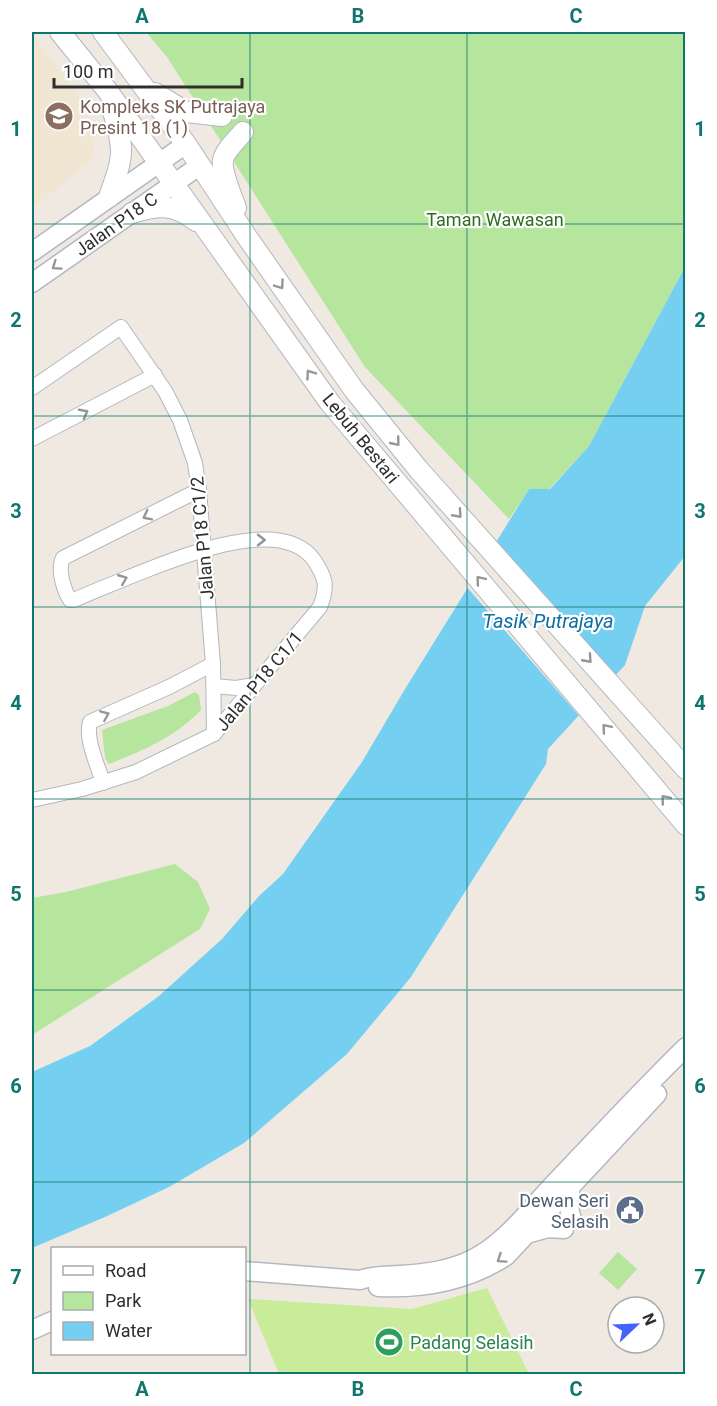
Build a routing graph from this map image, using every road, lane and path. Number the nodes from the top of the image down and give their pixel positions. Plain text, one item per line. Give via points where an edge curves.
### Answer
1 (60, 32) edge
2 (103, 32) edge
3 (141, 83) junction
4 (107, 90) junction
5 (222, 116) dead end
6 (243, 132) dead end
7 (186, 144) junction
8 (158, 163) junction
9 (200, 166) junction
10 (173, 184) junction
11 (109, 197) junction
12 (132, 213) junction
13 (207, 231) junction
14 (247, 237) junction
15 (32, 252) edge
16 (32, 283) edge
17 (155, 375) junction
18 (32, 388) edge
19 (32, 439) edge
20 (199, 490) junction
21 (203, 549) junction
22 (213, 664) junction
23 (254, 685) junction
24 (213, 686) junction
25 (214, 734) junction
26 (684, 768) edge
27 (103, 783) junction
28 (32, 800) edge
29 (686, 825) edge
30 (686, 1047) edge
31 (686, 1065) edge
32 (571, 1186) junction
33 (545, 1205) junction
34 (530, 1233) junction
35 (246, 1271) edge
36 (360, 1280) junction
37 (51, 1321) edge
38 (32, 1330) edge

1 - 4 main road, Lebuh Bestari
2 - 3 main road, Lebuh Bestari
3 - 5 main road via 186,112
3 - 7 main road, Lebuh Bestari
4 - 8 main road, Lebuh Bestari
4 - 11 main road via 122,152
6 - 14 main road via 223,160
7 - 8 street, Jalan P18 C
7 - 9 main road, Lebuh Bestari
8 - 10 main road, Lebuh Bestari
8 - 11 street, Jalan P18 C
9 - 10 street, Jalan P18 C
9 - 14 main road, Lebuh Bestari
10 - 12 street, Jalan P18 C
10 - 13 main road, Lebuh Bestari
11 - 15 street, Jalan P18 C
12 - 13 main road via 165,206 192,218
12 -> 16 street, Jalan P18 C
29 -> 13 main road, Lebuh Bestari via 330,403
14 -> 26 main road, Lebuh Bestari via 354,390 419,470
17 - 18 street, Jalan P18 C1/2 via 120,327
19 -> 17 street
17 - 20 street, Jalan P18 C1/2 via 188,441
20 - 21 street, Jalan P18 C1/2
20 -> 21 street, Jalan P18 C1/1 via 63,558 63,584 68,598 74,600
21 - 22 street, Jalan P18 C1/2
21 -> 23 street, Jalan P18 C1/1 via 254,539 284,542 311,556 324,579 326,591 320,607
22 - 24 street, Jalan P18 C1/2
27 -> 22 street via 91,744 90,722
23 - 24 street
23 - 25 street, Jalan P18 C1/1
24 - 25 street, Jalan P18 C1/2
25 - 27 street, Jalan P18 C1/1 via 136,772
27 - 28 street, Jalan P18 C1/1
30 - 33 street
31 - 32 street
32 - 33 street
32 - 34 street via 568,1225
33 - 34 street
33 - 36 street via 470,1261 435,1271
34 -> 36 street via 500,1260 459,1279 404,1288 372,1287
35 - 36 street
37 - 38 street

